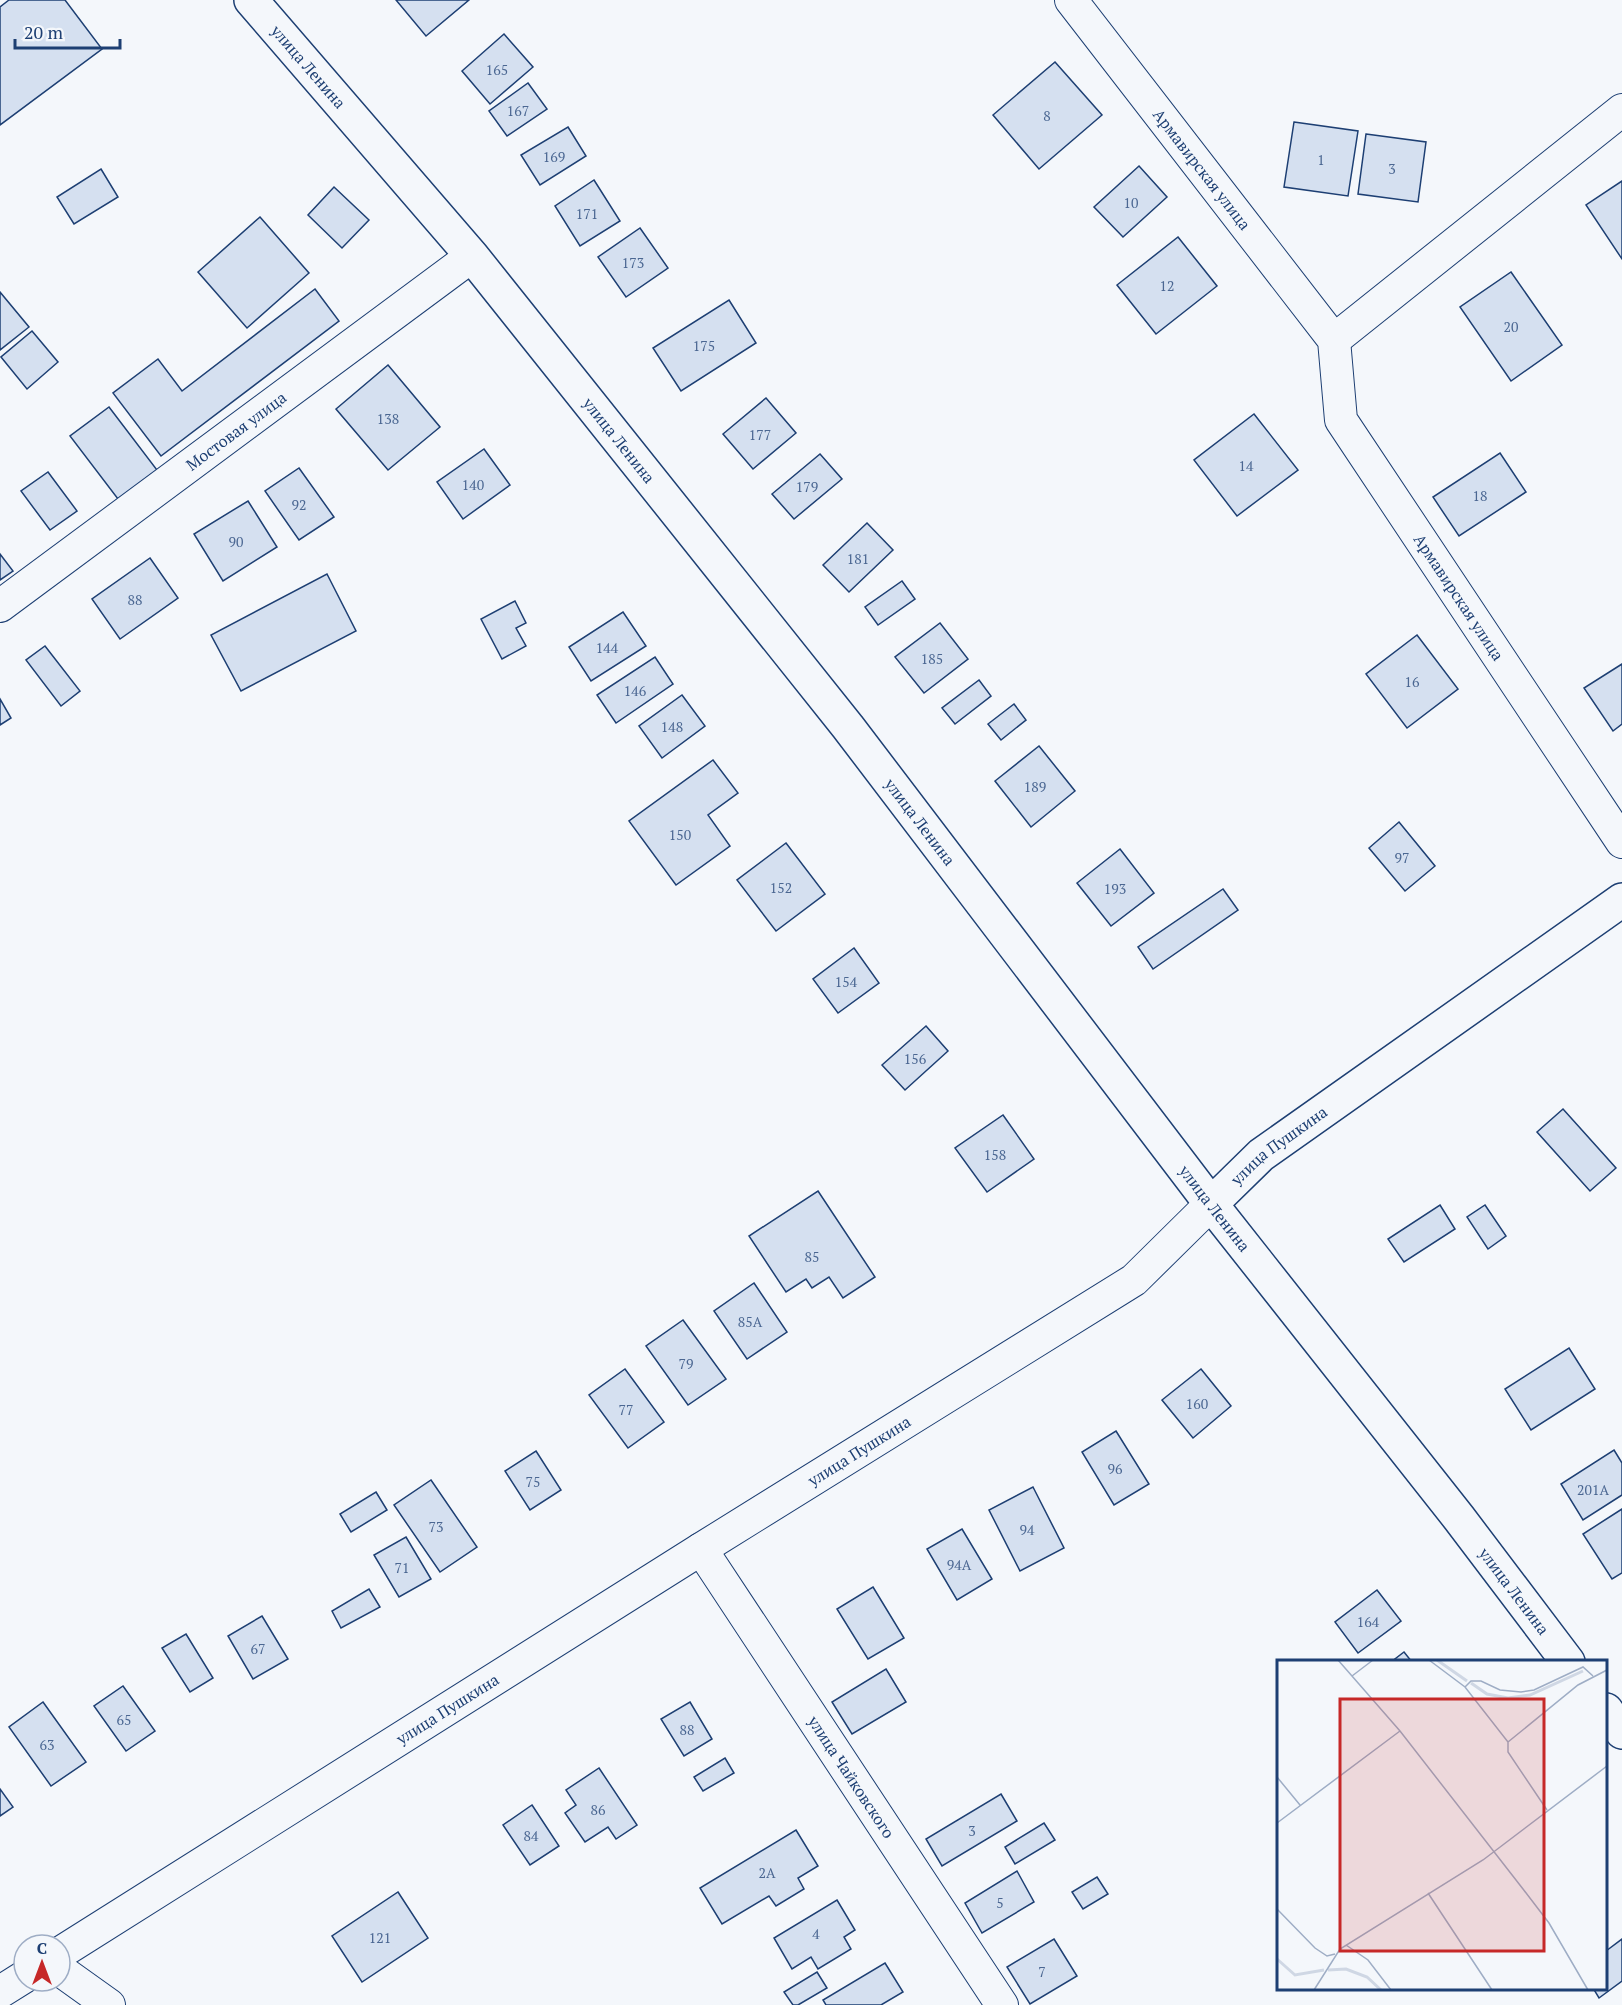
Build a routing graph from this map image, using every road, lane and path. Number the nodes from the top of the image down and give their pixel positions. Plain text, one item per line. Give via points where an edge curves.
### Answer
1 (251, 0) edge
2 (1071, 0) edge
3 (1622, 110) edge
4 (472, 256) junction
5 (1334, 340) junction
6 (0, 606) edge
7 (1622, 842) edge
8 (1622, 900) edge
9 (1211, 1204) junction
10 (701, 1549) junction
11 (1566, 1660) edge
12 (1607, 1713) edge
13 (1622, 1732) edge
14 (72, 1945) edge
15 (72, 1979) edge
16 (109, 2005) edge
17 (1002, 2005) edge

1 - 4 street, улица Ленина
2 - 5 street, Армавирская улица
3 - 5 street
4 - 6 street, Мостовая улица
4 - 9 street, улица Ленина via 848,727
5 - 7 street, Армавирская улица via 1341,420
8 - 9 street, улица Пушкина via 1261,1155
9 - 10 street, улица Пушкина via 1134,1280
9 - 11 street, улица Ленина
10 - 14 street, улица Пушкина
10 - 17 street, улица Чайковского
12 - 13 street
15 - 16 street

